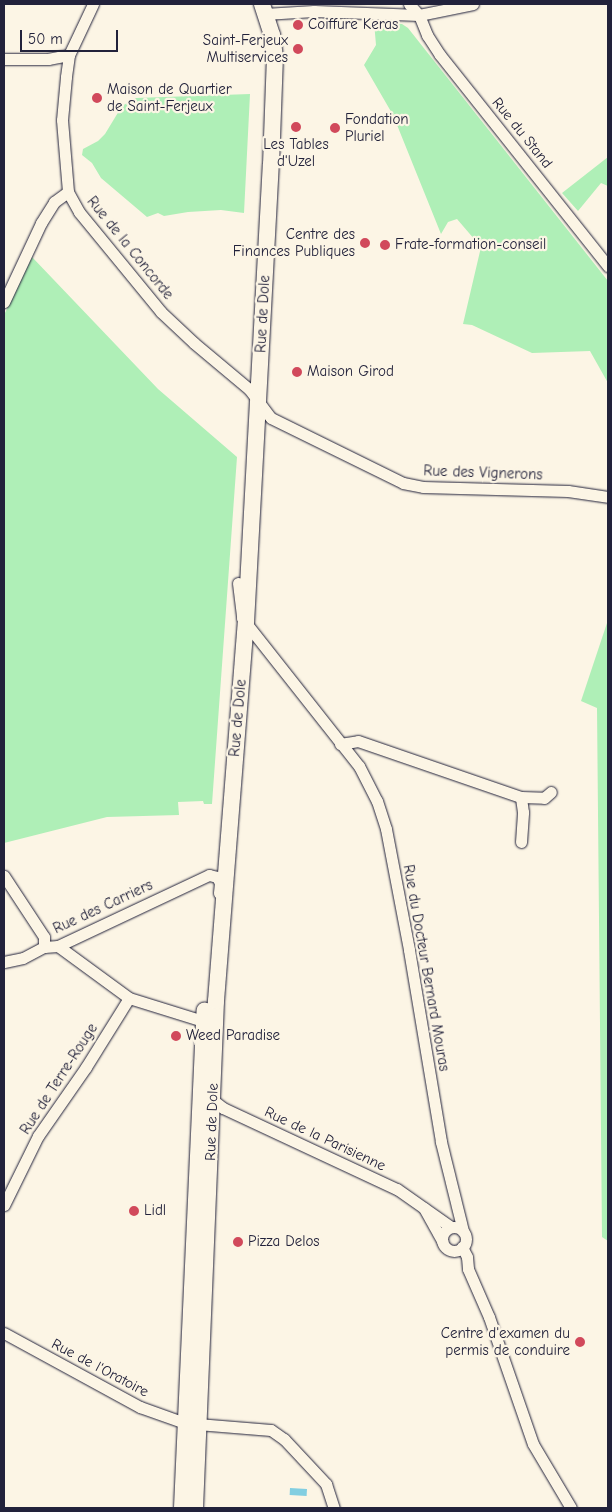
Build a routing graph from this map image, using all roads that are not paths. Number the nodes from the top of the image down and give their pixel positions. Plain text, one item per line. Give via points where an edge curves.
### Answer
1 (93, 4) edge
2 (409, 4) edge
3 (473, 4) edge
4 (263, 9) edge
5 (418, 15) junction
6 (69, 56) junction
7 (4, 59) edge
8 (68, 192) junction
9 (608, 266) edge
10 (4, 302) edge
11 (254, 395) junction
12 (608, 497) edge
13 (238, 583) junction
14 (246, 623) junction
15 (340, 744) junction
16 (551, 792) dead end
17 (521, 797) junction
18 (521, 842) dead end
19 (4, 876) edge
20 (214, 876) junction
21 (220, 940) junction
22 (58, 946) junction
23 (44, 947) junction
24 (4, 962) edge
25 (129, 998) junction
26 (205, 1020) junction
27 (208, 1054) junction
28 (213, 1101) junction
29 (4, 1205) edge
30 (423, 1207) junction
31 (455, 1228) junction
32 (444, 1245) junction
33 (462, 1247) junction
34 (468, 1269) junction
35 (4, 1333) edge
36 (192, 1423) junction
37 (182, 1508) edge
38 (195, 1508) edge
39 (334, 1508) edge
40 (572, 1508) edge

1 - 6 street, Rue de la Concorde
2 - 5 street, Rue du Stand
3 - 5 street
4 - 5 street
4 - 11 main road, Rue de Dole via 272,35 275,58
5 - 9 street, Rue du Stand via 440,55
6 - 7 street
6 - 8 street, Rue de la Concorde via 62,120
8 - 10 street via 54,202 40,224
8 - 11 street, Rue de la Concorde via 79,212 161,312
11 - 12 street, Rue des Vignerons via 270,418 403,482 423,487 568,491
11 - 13 main road, Rue de Dole
11 - 14 main road, Rue de Dole
13 - 14 street via 240,611
13 - 20 main road, Rue de Dole via 229,710 231,727
14 - 15 street, Rue du Docteur Bernard Mouras
14 - 21 main road, Rue de Dole
15 - 17 street via 358,741
15 - 31 street, Rue du Docteur Bernard Mouras via 370,785 386,828 439,1134 456,1208
16 - 17 street via 544,798
17 - 18 street
19 - 23 street via 44,937
20 - 21 street via 220,883 216,936
20 - 22 street, Rue des Carriers via 206,876
20 - 26 main road, Rue de Dole
21 - 27 main road, Rue de Dole
22 - 23 street, Rue des Carriers
22 - 25 street
23 - 24 street, Rue des Carriers via 23,958
25 - 26 street
25 - 29 street, Rue de Terre-Rouge via 38,1136
26 - 27 main road, Rue de Dole
27 - 28 main road, Rue de Dole
27 - 36 main road, Rue de Dole
28 - 30 street, Rue de la Parisienne via 397,1189
28 - 36 main road, Rue de Dole
30 - 31 street, Rue de la Parisienne
30 - 32 street, Rue de la Parisienne
31 - 32 street via 443,1233
31 - 33 street via 466,1238
32 - 33 street via 454,1251
32 - 34 street
33 - 34 street
34 - 40 street via 489,1318 533,1444
35 - 36 street, Rue de l'Oratoire via 140,1408
36 - 37 main road, Rue de Dole
36 - 38 main road, Rue de Dole
36 - 39 street, Rue de l'Oratoire via 271,1430 284,1439 326,1484

